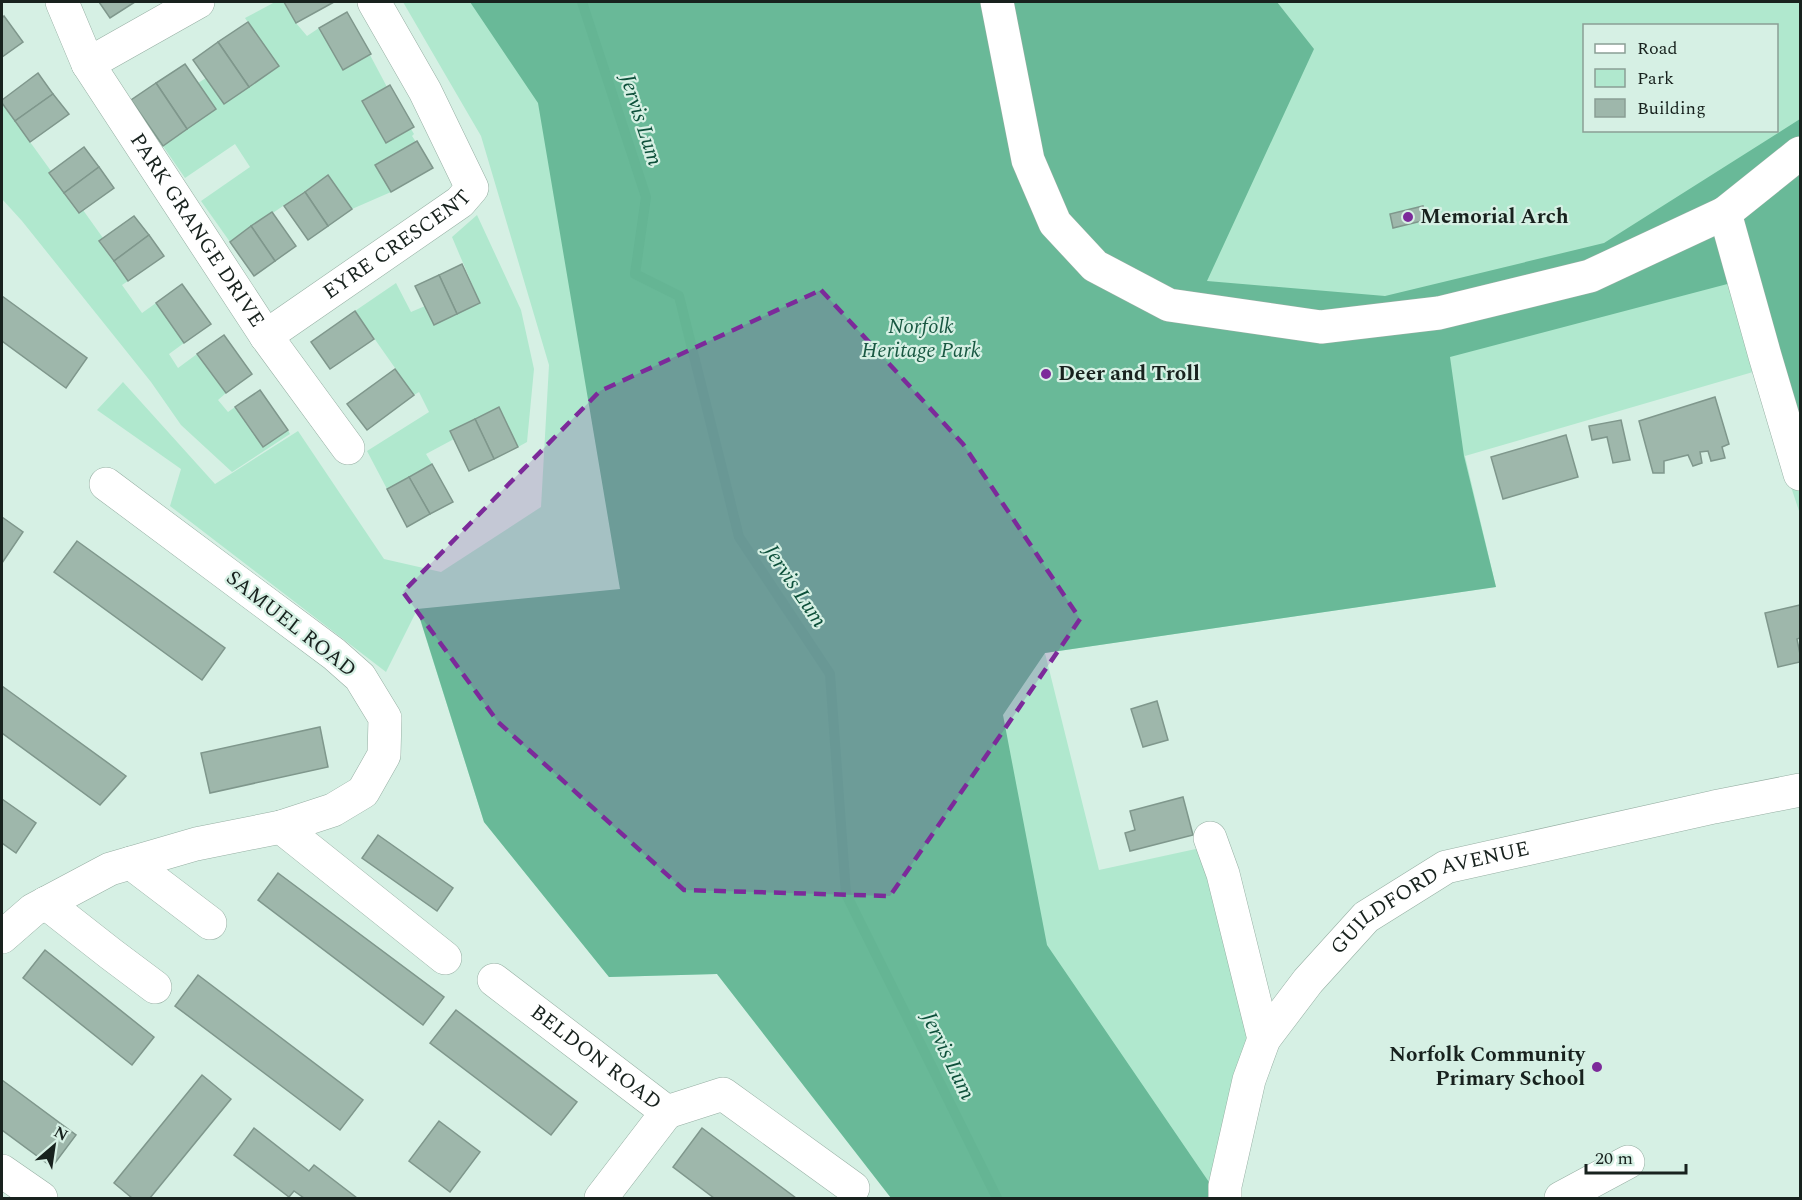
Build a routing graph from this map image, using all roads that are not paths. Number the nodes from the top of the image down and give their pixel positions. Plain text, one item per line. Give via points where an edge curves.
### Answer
1 (62, 2) edge
2 (198, 2) edge
3 (374, 2) edge
4 (997, 2) edge
5 (88, 64) junction
6 (1800, 153) edge
7 (1725, 213) junction
8 (266, 336) junction
9 (348, 448) dead end
10 (1800, 474) edge
11 (106, 483) dead end
12 (1800, 790) edge
13 (281, 827) junction
14 (1210, 838) dead end
15 (131, 863) junction
16 (46, 903) junction
17 (210, 923) dead end
18 (2, 937) edge
19 (445, 958) dead end
20 (494, 980) dead end
21 (155, 987) dead end
22 (1264, 1039) junction
23 (667, 1112) junction
24 (1628, 1162) dead end
25 (2, 1171) edge
26 (853, 1188) dead end
27 (41, 1198) edge
28 (601, 1198) edge
29 (1225, 1198) edge
30 (1561, 1198) edge

1 - 5 street, PARK GRANGE DRIVE
2 - 5 street
3 - 8 street, EYRE CRESCENT via 425,91 472,188 460,202
4 - 7 street via 1028,160 1055,223 1095,266 1169,305 1321,327 1439,313 1590,276
5 - 8 street, PARK GRANGE DRIVE
6 - 7 street
7 - 10 street
8 - 9 street, PARK GRANGE DRIVE
11 - 13 street, SAMUEL ROAD via 334,654 360,677 385,718 384,755 363,792 333,810
12 - 22 street, GUILDFORD AVENUE via 1446,867 1366,917 1308,981
13 - 15 street, SAMUEL ROAD via 196,844
13 - 19 street
14 - 22 street via 1223,874
15 - 16 street, SAMUEL ROAD via 110,868
15 - 17 street
16 - 18 street, SAMUEL ROAD
16 - 21 street
20 - 23 street, BELDON ROAD
22 - 29 street, GUILDFORD AVENUE via 1249,1080
23 - 26 street via 723,1094
23 - 28 street, BELDON ROAD
24 - 30 street
25 - 27 street

